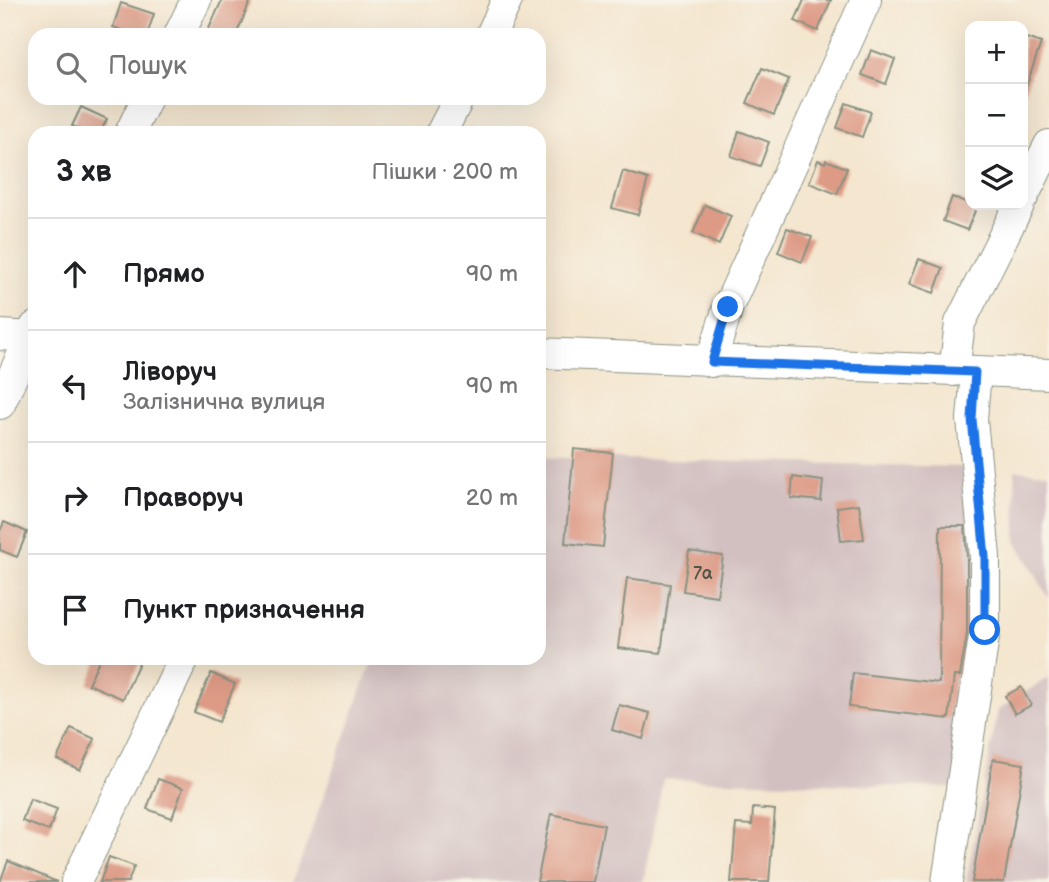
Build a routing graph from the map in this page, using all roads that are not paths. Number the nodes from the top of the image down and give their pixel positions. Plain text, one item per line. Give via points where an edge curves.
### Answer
1 (196, 0) edge
2 (507, 0) edge
3 (866, 0) edge
4 (182, 28) edge
5 (494, 28) edge
6 (144, 105) edge
7 (455, 105) edge
8 (133, 126) edge
9 (445, 126) edge
10 (1049, 145) edge
11 (1028, 187) edge
12 (1016, 210) edge
13 (28, 333) edge
14 (0, 335) edge
15 (28, 346) edge
16 (546, 353) edge
17 (712, 362) junction
18 (965, 371) junction
19 (1049, 374) edge
20 (0, 404) edge
21 (181, 665) edge
22 (76, 882) edge
23 (947, 882) edge

1 - 4 street
2 - 5 street
3 - 17 street via 728,307
6 - 8 street
7 - 9 street
10 - 11 street
12 - 18 street via 960,323
13 - 14 street
15 - 20 street
16 - 17 street
17 - 18 street
18 - 19 street
18 - 23 street via 985,557 985,630
21 - 22 street

